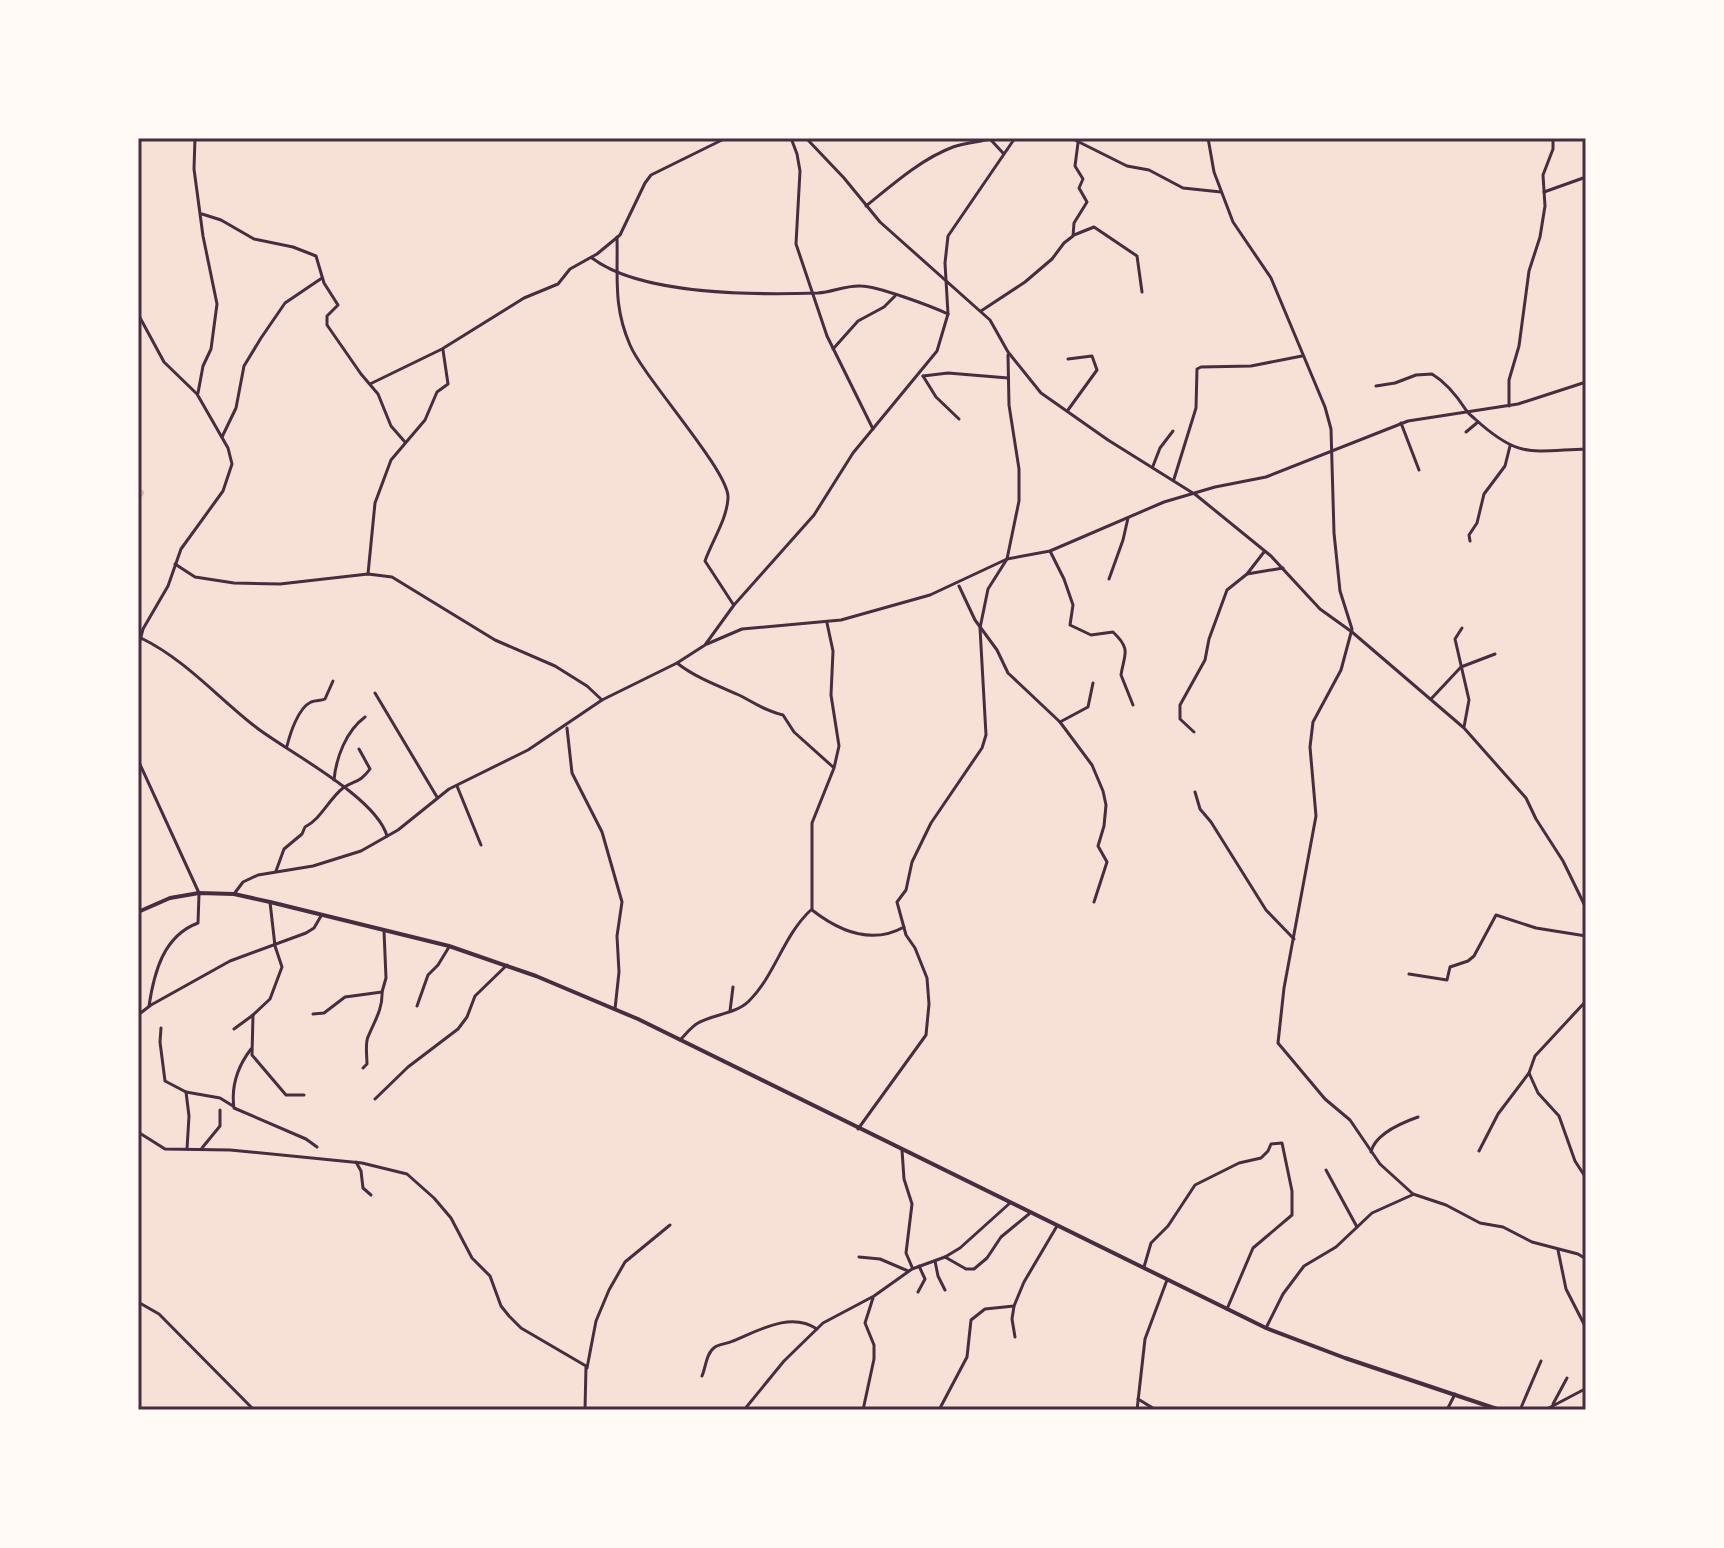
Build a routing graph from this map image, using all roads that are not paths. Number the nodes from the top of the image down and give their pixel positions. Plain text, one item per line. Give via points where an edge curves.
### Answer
1 (195, 138) edge
2 (726, 138) edge
3 (791, 138) edge
4 (806, 138) edge
5 (1015, 138) edge
6 (1071, 138) edge
7 (1208, 138) edge
8 (1553, 138) edge
9 (1078, 143) junction
10 (1004, 154) junction
11 (1586, 177) edge
12 (1221, 192) junction
13 (1544, 192) junction
14 (866, 206) junction
15 (202, 214) junction
16 (1074, 235) junction
17 (617, 237) junction
18 (591, 258) junction
19 (618, 271) junction
20 (322, 278) junction
21 (946, 281) junction
22 (813, 292) junction
23 (1142, 292) dead end
24 (895, 296) junction
25 (981, 311) junction
26 (138, 314) edge
27 (948, 314) junction
28 (442, 349) junction
29 (833, 349) junction
30 (1008, 352) junction
31 (1304, 356) junction
32 (1068, 359) dead end
33 (921, 375) junction
34 (1008, 378) junction
35 (1586, 382) edge
36 (370, 384) junction
37 (1376, 386) dead end
38 (197, 394) junction
39 (1509, 406) junction
40 (1068, 410) junction
41 (1467, 412) junction
42 (959, 419) dead end
43 (1478, 422) junction
44 (1401, 423) junction
45 (873, 429) junction
46 (1173, 431) dead end
47 (1466, 432) dead end
48 (222, 437) junction
49 (405, 442) junction
50 (1510, 446) junction
51 (1586, 449) edge
52 (1332, 451) junction
53 (1153, 466) junction
54 (1419, 470) dead end
55 (1174, 479) junction
56 (1196, 495) junction
57 (1128, 516) junction
58 (1470, 541) dead end
59 (1050, 551) junction
60 (1265, 551) junction
61 (1007, 559) junction
62 (175, 564) junction
63 (1283, 568) junction
64 (368, 574) junction
65 (1247, 574) junction
66 (1109, 579) dead end
67 (958, 584) junction
68 (734, 605) junction
69 (827, 623) junction
70 (980, 628) junction
71 (1462, 628) dead end
72 (1352, 632) junction
73 (141, 638) junction
74 (705, 645) junction
75 (138, 648) edge
76 (1495, 654) dead end
77 (677, 663) junction
78 (1461, 667) junction
79 (333, 681) dead end
80 (1093, 683) dead end
81 (375, 693) dead end
82 (1431, 699) junction
83 (602, 700) junction
84 (1133, 705) dead end
85 (365, 717) dead end
86 (1060, 722) junction
87 (567, 726) junction
88 (1464, 728) junction
89 (1194, 732) dead end
90 (287, 746) junction
91 (359, 749) dead end
92 (138, 760) edge
93 (834, 768) junction
94 (334, 780) junction
95 (456, 785) junction
96 (343, 788) junction
97 (1195, 792) dead end
98 (437, 797) junction
99 (387, 836) junction
100 (481, 845) dead end
101 (276, 871) junction
102 (199, 893) junction
103 (234, 894) junction
104 (270, 902) junction
105 (1094, 902) dead end
106 (1586, 908) edge
107 (812, 909) junction
108 (138, 912) edge
109 (322, 914) junction
110 (904, 927) junction
111 (384, 931) junction
112 (895, 932) junction
113 (906, 935) junction
114 (1586, 936) edge
115 (1294, 939) junction
116 (275, 946) junction
117 (449, 946) junction
118 (507, 965) junction
119 (1409, 974) dead end
120 (733, 987) dead end
121 (382, 992) junction
122 (1586, 1001) edge
123 (149, 1006) junction
124 (417, 1006) dead end
125 (615, 1009) junction
126 (730, 1011) junction
127 (313, 1014) dead end
128 (138, 1015) edge
129 (253, 1015) junction
130 (161, 1028) dead end
131 (234, 1029) dead end
132 (680, 1040) junction
133 (251, 1049) junction
134 (363, 1068) dead end
135 (1529, 1073) junction
136 (186, 1092) junction
137 (304, 1095) dead end
138 (375, 1099) dead end
139 (233, 1106) junction
140 (220, 1110) dead end
141 (1418, 1117) dead end
142 (858, 1129) junction
143 (138, 1132) edge
144 (317, 1147) dead end
145 (202, 1148) junction
146 (187, 1149) junction
147 (902, 1150) junction
148 (1479, 1151) dead end
149 (1371, 1152) junction
150 (356, 1162) junction
151 (1326, 1170) dead end
152 (1586, 1178) edge
153 (1413, 1194) junction
154 (371, 1195) dead end
155 (1010, 1203) junction
156 (1031, 1213) junction
157 (670, 1225) dead end
158 (1057, 1226) junction
159 (1357, 1227) junction
160 (1558, 1250) junction
161 (859, 1257) dead end
162 (945, 1257) junction
163 (1586, 1259) edge
164 (935, 1261) junction
165 (919, 1266) junction
166 (1144, 1267) junction
167 (911, 1270) junction
168 (1167, 1280) junction
169 (945, 1290) dead end
170 (918, 1292) dead end
171 (874, 1296) junction
172 (138, 1302) edge
173 (1014, 1306) junction
174 (1226, 1309) junction
175 (1266, 1328) junction
176 (1586, 1328) edge
177 (817, 1329) junction
178 (1015, 1337) dead end
179 (1541, 1361) dead end
180 (587, 1368) junction
181 (702, 1376) dead end
182 (1567, 1378) dead end
183 (1583, 1390) dead end
184 (1455, 1394) junction
185 (1138, 1399) junction
186 (749, 1404) junction
187 (1553, 1404) junction
188 (693, 1409) edge
189 (254, 1410) edge
190 (585, 1410) edge
191 (703, 1410) edge
192 (744, 1410) edge
193 (752, 1410) edge
194 (863, 1410) edge
195 (939, 1410) edge
196 (1137, 1410) edge
197 (1156, 1410) edge
198 (1447, 1410) edge
199 (1500, 1410) edge
200 (1520, 1410) edge
201 (1545, 1410) edge

1 - 15 street
2 - 17 street via 651,175
3 - 22 street via 800,171 796,244
4 - 14 street
5 - 10 street
6 - 9 street
7 - 12 street
8 - 13 street
9 - 12 street via 1183,188
9 - 16 street via 1075,166 1087,203
10 - 14 street via 990,139 953,147 900,176
10 - 21 street via 950,229
11 - 13 street
12 - 31 street via 1235,228 1271,278
13 - 39 street via 1540,237 1509,380
14 - 21 street
15 - 20 street via 262,243 316,256
15 - 38 street via 217,304
16 - 23 street via 1094,227 1137,256
16 - 25 street via 1039,271
17 - 18 street
17 - 19 street
18 - 19 street
18 - 28 street via 558,284 517,302
19 - 22 street via 695,289 772,295
19 - 68 street via 618,314 633,353 726,486 728,499 705,561
20 - 36 street via 338,305 327,316 327,325
20 - 48 street via 285,303 261,338 244,366 236,408
21 - 25 street
21 - 27 street
22 - 24 street via 862,286
22 - 29 street
24 - 27 street
24 - 29 street via 858,321
25 - 30 street
26 - 38 street via 164,362
27 - 33 street via 937,351
28 - 36 street
28 - 49 street via 448,384 437,392 425,420
29 - 45 street
30 - 34 street
30 - 40 street via 1041,393
31 - 52 street via 1325,407
31 - 55 street via 1197,369 1196,408
32 - 40 street via 1092,356 1097,370
33 - 34 street
33 - 42 street
33 - 45 street
34 - 61 street via 1020,488
35 - 39 street
36 - 49 street
37 - 41 street via 1432,374 1454,391
38 - 48 street
39 - 41 street
40 - 53 street
41 - 43 street
41 - 44 street
43 - 47 street
43 - 50 street
44 - 52 street
44 - 54 street
45 - 68 street via 814,515
46 - 53 street
48 - 62 street via 232,464 227,484
49 - 64 street via 377,494
50 - 51 street via 1526,451
50 - 58 street via 1503,470 1484,494
52 - 56 street via 1266,477
52 - 72 street via 1340,591
53 - 55 street
55 - 56 street
56 - 57 street
56 - 60 street
57 - 59 street
57 - 66 street
59 - 61 street
59 - 84 street via 1073,605 1070,625 1091,635 1113,632 1122,644 1127,660 1121,675
60 - 63 street
60 - 65 street
61 - 67 street
61 - 70 street via 988,589
62 - 64 street via 195,577 234,583 280,584
62 - 73 street
63 - 65 street
63 - 72 street via 1320,609
64 - 83 street via 399,579 495,640 555,666
65 - 89 street via 1227,590 1205,660 1180,705 1180,719
67 - 69 street
67 - 70 street
68 - 74 street
69 - 74 street via 742,629
69 - 93 street via 839,746
70 - 86 street via 1008,673
70 - 110 street via 986,735 912,862 906,890 897,902
71 - 78 street via 1455,639
72 - 82 street
72 - 115 street via 1341,670 1313,722 1316,816
73 - 75 street
73 - 90 street
74 - 77 street
76 - 78 street
77 - 83 street
77 - 93 street via 762,710 783,715
78 - 82 street
78 - 88 street via 1469,700
79 - 90 street via 325,699 308,704
80 - 86 street via 1088,707
81 - 98 street
82 - 88 street
83 - 87 street
85 - 94 street via 353,726 337,758
86 - 105 street via 1092,765 1103,791 1106,816 1098,846 1107,862
87 - 95 street
87 - 125 street via 572,773 602,832 622,902
88 - 106 street via 1526,798
90 - 94 street
91 - 96 street via 370,769 361,781
92 - 102 street
93 - 107 street via 812,823
94 - 96 street
95 - 98 street
95 - 100 street
96 - 99 street via 377,815
96 - 101 street via 284,849
97 - 115 street via 1202,813 1266,910
98 - 99 street
99 - 101 street via 328,862
101 - 103 street via 243,882
102 - 103 main road
102 - 108 main road
102 - 123 street via 198,923 187,927 161,956
103 - 104 main road
104 - 109 main road
104 - 116 street
107 - 112 street via 858,935
107 - 126 street via 782,948 765,983 747,1003
109 - 111 main road
109 - 116 street via 306,933
110 - 112 street
110 - 113 street
111 - 117 main road
111 - 121 street
112 - 113 street
113 - 142 street via 927,978 926,1035
114 - 119 street via 1496,915 1474,956 1450,967 1447,980
115 - 149 street via 1278,1043 1350,1120
116 - 123 street via 230,961
116 - 129 street via 282,967 272,996
117 - 118 main road
117 - 124 street via 428,975
118 - 125 main road
118 - 138 street via 475,996 458,1029
120 - 126 street
121 - 127 street via 345,997 324,1013
121 - 134 street
122 - 135 street via 1535,1056
123 - 128 street
125 - 132 main road
126 - 132 street via 699,1023
129 - 131 street
129 - 133 street
130 - 136 street via 165,1081
132 - 142 main road
133 - 137 street via 286,1095
133 - 139 street via 236,1079
135 - 148 street
135 - 152 street via 1538,1093 1559,1116
136 - 139 street
136 - 146 street
139 - 144 street
140 - 145 street via 220,1126
141 - 149 street via 1379,1138
142 - 147 main road
143 - 146 street via 157,1146
145 - 146 street
145 - 150 street
147 - 155 main road
147 - 167 street via 912,1209 906,1253
149 - 153 street
150 - 154 street via 363,1188
150 - 180 street via 412,1178 451,1218 472,1258 490,1276 509,1316
151 - 159 street
153 - 159 street
153 - 160 street
155 - 156 main road
155 - 162 street
156 - 158 main road
156 - 162 street via 974,1269
157 - 180 street via 625,1262 596,1321
158 - 166 main road
158 - 173 street
159 - 175 street via 1300,1271
160 - 163 street
160 - 176 street via 1564,1283
161 - 167 street
162 - 164 street
164 - 165 street
164 - 169 street
165 - 167 street
165 - 170 street via 925,1279
166 - 168 main road
166 - 174 street via 1151,1243 1195,1185 1261,1158 1271,1144 1282,1143 1292,1215 1253,1248
167 - 171 street
168 - 174 main road
168 - 185 street via 1145,1339
171 - 177 street
171 - 194 street via 865,1323 874,1359
172 - 189 street via 159,1314
173 - 178 street
173 - 195 street via 984,1310 971,1320 967,1357
174 - 175 main road
175 - 184 main road
177 - 181 street via 792,1321 717,1346
177 - 186 street
179 - 200 street
180 - 190 street
182 - 187 street
183 - 187 street
184 - 198 street
184 - 199 main road
185 - 196 street
185 - 197 street
186 - 192 street
186 - 193 street
187 - 201 street
188 - 191 street

